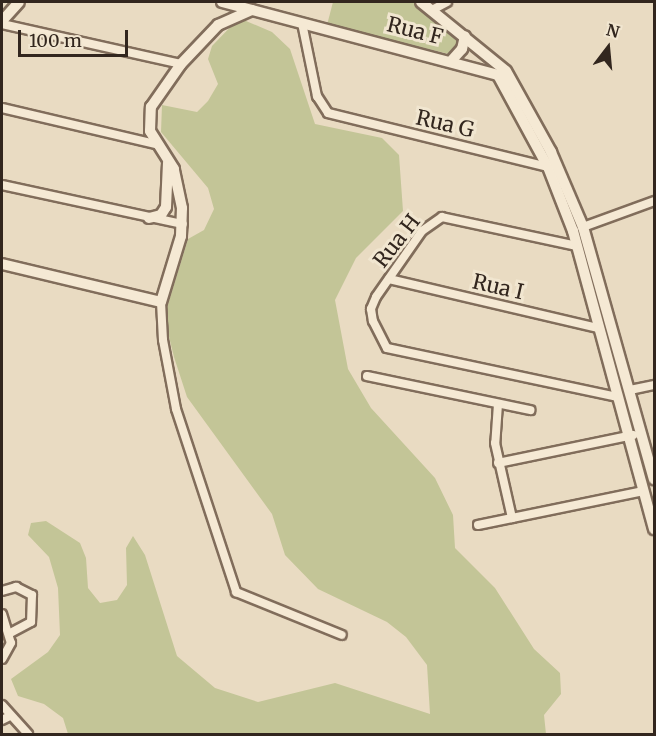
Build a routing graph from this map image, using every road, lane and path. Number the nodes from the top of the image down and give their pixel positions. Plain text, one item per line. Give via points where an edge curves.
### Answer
1 (18, 2) edge
2 (216, 2) edge
3 (222, 2) edge
4 (421, 2) edge
5 (447, 2) edge
6 (252, 10) junction
7 (432, 10) junction
8 (5, 15) edge
9 (302, 23) junction
10 (218, 25) junction
11 (465, 36) junction
12 (452, 60) junction
13 (181, 64) junction
14 (2, 108) edge
15 (156, 144) junction
16 (168, 159) junction
17 (548, 167) junction
18 (2, 185) edge
19 (654, 201) edge
20 (149, 218) junction
21 (183, 224) junction
22 (583, 227) junction
23 (577, 246) junction
24 (2, 264) edge
25 (389, 279) junction
26 (160, 303) junction
27 (598, 328) junction
28 (367, 376) dead end
29 (654, 385) edge
30 (630, 390) junction
31 (617, 397) junction
32 (498, 404) junction
33 (530, 410) dead end
34 (642, 433) junction
35 (629, 436) junction
36 (498, 464) junction
37 (653, 475) edge
38 (644, 491) junction
39 (512, 518) junction
40 (478, 525) dead end
41 (654, 530) edge
42 (2, 591) edge
43 (2, 614) edge
44 (10, 633) junction
45 (342, 635) dead end
46 (2, 659) edge
47 (2, 705) edge
48 (10, 716) junction
49 (2, 720) edge
50 (28, 735) edge

1 - 8 street
2 - 10 street via 221,8
3 - 6 street, Rua F
4 - 7 street
5 - 7 street
6 - 9 street, Rua F
6 - 10 street
7 - 11 street
8 - 13 street
9 - 12 street, Rua F
9 - 17 street, Rua G via 317,96 335,117
10 - 13 street
11 - 12 street via 462,49
11 - 22 street via 506,71 517,86
12 - 17 street, Rua F via 498,75
13 - 15 street via 151,107 150,130
14 - 15 street
15 - 16 street
16 - 20 street via 166,207 161,215
16 - 21 street via 181,195
17 - 23 street
18 - 20 street
19 - 22 street
20 - 21 street
21 - 26 street
22 - 30 street
23 - 25 street, Rua H via 441,217 422,231
23 - 27 street
24 - 26 street
25 - 27 street, Rua I
25 - 31 street, Rua H via 371,309 380,339 387,348
26 - 45 street via 176,409 236,592
27 - 31 street
28 - 32 street
29 - 30 street
30 - 34 street
31 - 35 street
32 - 33 street
32 - 36 street via 494,431
34 - 35 street
34 - 37 street
35 - 36 street
35 - 38 street
36 - 39 street
38 - 39 street
38 - 41 street
39 - 40 street
42 - 44 street via 16,587 32,595 31,621
43 - 44 street
44 - 46 street via 11,643
47 - 48 street
48 - 49 street
48 - 50 street

